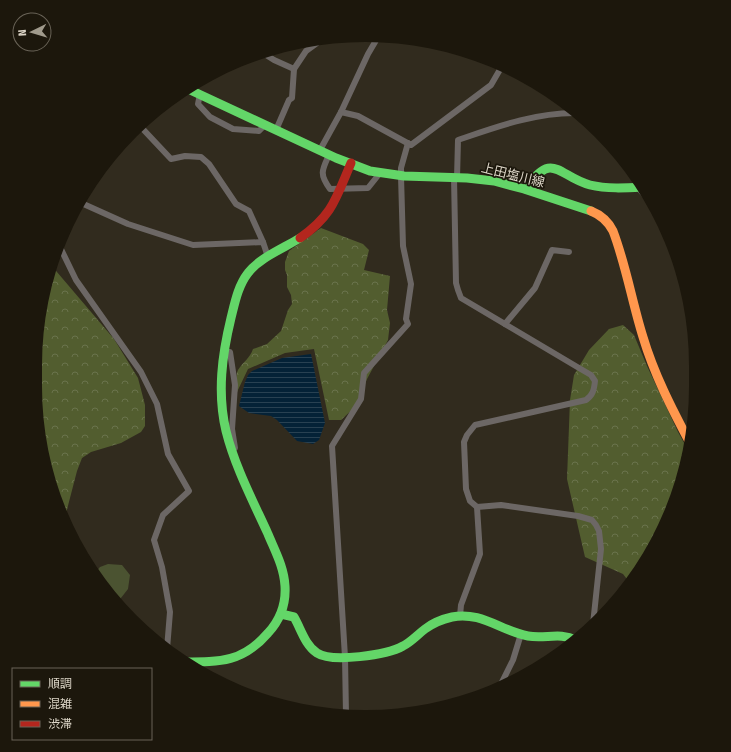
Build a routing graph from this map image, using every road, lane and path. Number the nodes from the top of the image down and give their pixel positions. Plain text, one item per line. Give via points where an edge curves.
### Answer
1 (375, 42) edge
2 (312, 47) edge
3 (269, 57) edge
4 (294, 69) junction
5 (499, 71) edge
6 (194, 92) edge
7 (200, 94) junction
8 (341, 112) junction
9 (568, 114) edge
10 (265, 124) junction
11 (144, 130) edge
12 (276, 130) junction
13 (408, 143) junction
14 (320, 150) junction
15 (329, 155) junction
16 (351, 163) junction
17 (380, 173) junction
18 (401, 176) junction
19 (456, 178) junction
20 (635, 187) edge
21 (340, 188) junction
22 (526, 189) junction
23 (85, 205) edge
24 (263, 242) junction
25 (569, 252) dead end
26 (63, 253) edge
27 (268, 257) junction
28 (505, 324) junction
29 (224, 352) junction
30 (685, 434) edge
31 (232, 450) junction
32 (477, 507) junction
33 (281, 614) junction
34 (594, 615) edge
35 (460, 616) junction
36 (521, 634) junction
37 (569, 638) edge
38 (168, 642) edge
39 (345, 657) junction
40 (196, 662) edge
41 (503, 679) edge
42 (346, 709) edge

1 - 8 street
2 - 4 street
3 - 4 street
4 - 12 street via 292,98
5 - 13 street via 491,85 412,145
6 - 7 street, 上田塩川線
7 - 10 street, 上田塩川線
7 - 10 street via 198,104 210,116 233,129 259,131
8 - 13 street via 358,116
8 - 14 street
9 - 19 street via 542,116 496,127 458,140
10 - 12 street, 上田塩川線
11 - 24 street via 172,159 185,156 201,157 209,164 236,204 250,211
12 - 14 street, 上田塩川線
13 - 18 street
14 - 15 street, 上田塩川線
15 - 16 street, 上田塩川線
15 - 21 street via 322,170 324,181 330,189
16 - 17 street, 上田塩川線
16 - 21 street
17 - 18 street, 上田塩川線
17 - 21 street via 368,188
18 - 19 street, 上田塩川線
18 - 39 street via 403,246 411,284 406,319 408,324 364,373 361,399 332,446
19 - 22 street, 上田塩川線 via 479,179
19 - 28 street via 455,257 458,290 461,298
20 - 22 street via 601,187 553,168 543,169
21 - 27 street via 324,218 299,238
22 - 30 street, 上田塩川線 via 598,214 613,230 643,338
23 - 24 street via 128,224 193,245
24 - 27 street
25 - 28 street via 552,250 535,288
26 - 38 street via 76,280 141,372 156,404 168,454 189,491 163,515 154,540 170,612
27 - 29 street via 252,267 240,283
28 - 32 street via 591,375 596,381 592,396 586,400 475,425 467,435 464,445 466,489 470,501
29 - 31 street via 221,384 223,415
29 - 31 street via 230,352 235,385 232,429 235,448
31 - 33 street via 281,566 285,585
32 - 34 street via 501,505 592,520 598,531 601,549
32 - 35 street via 480,554 461,605
33 - 39 street via 294,617 306,642 318,654
33 - 40 street via 264,639 252,650 227,661
35 - 36 street via 479,618
35 - 39 street via 433,624 396,649
36 - 37 street
36 - 41 street
39 - 42 street

